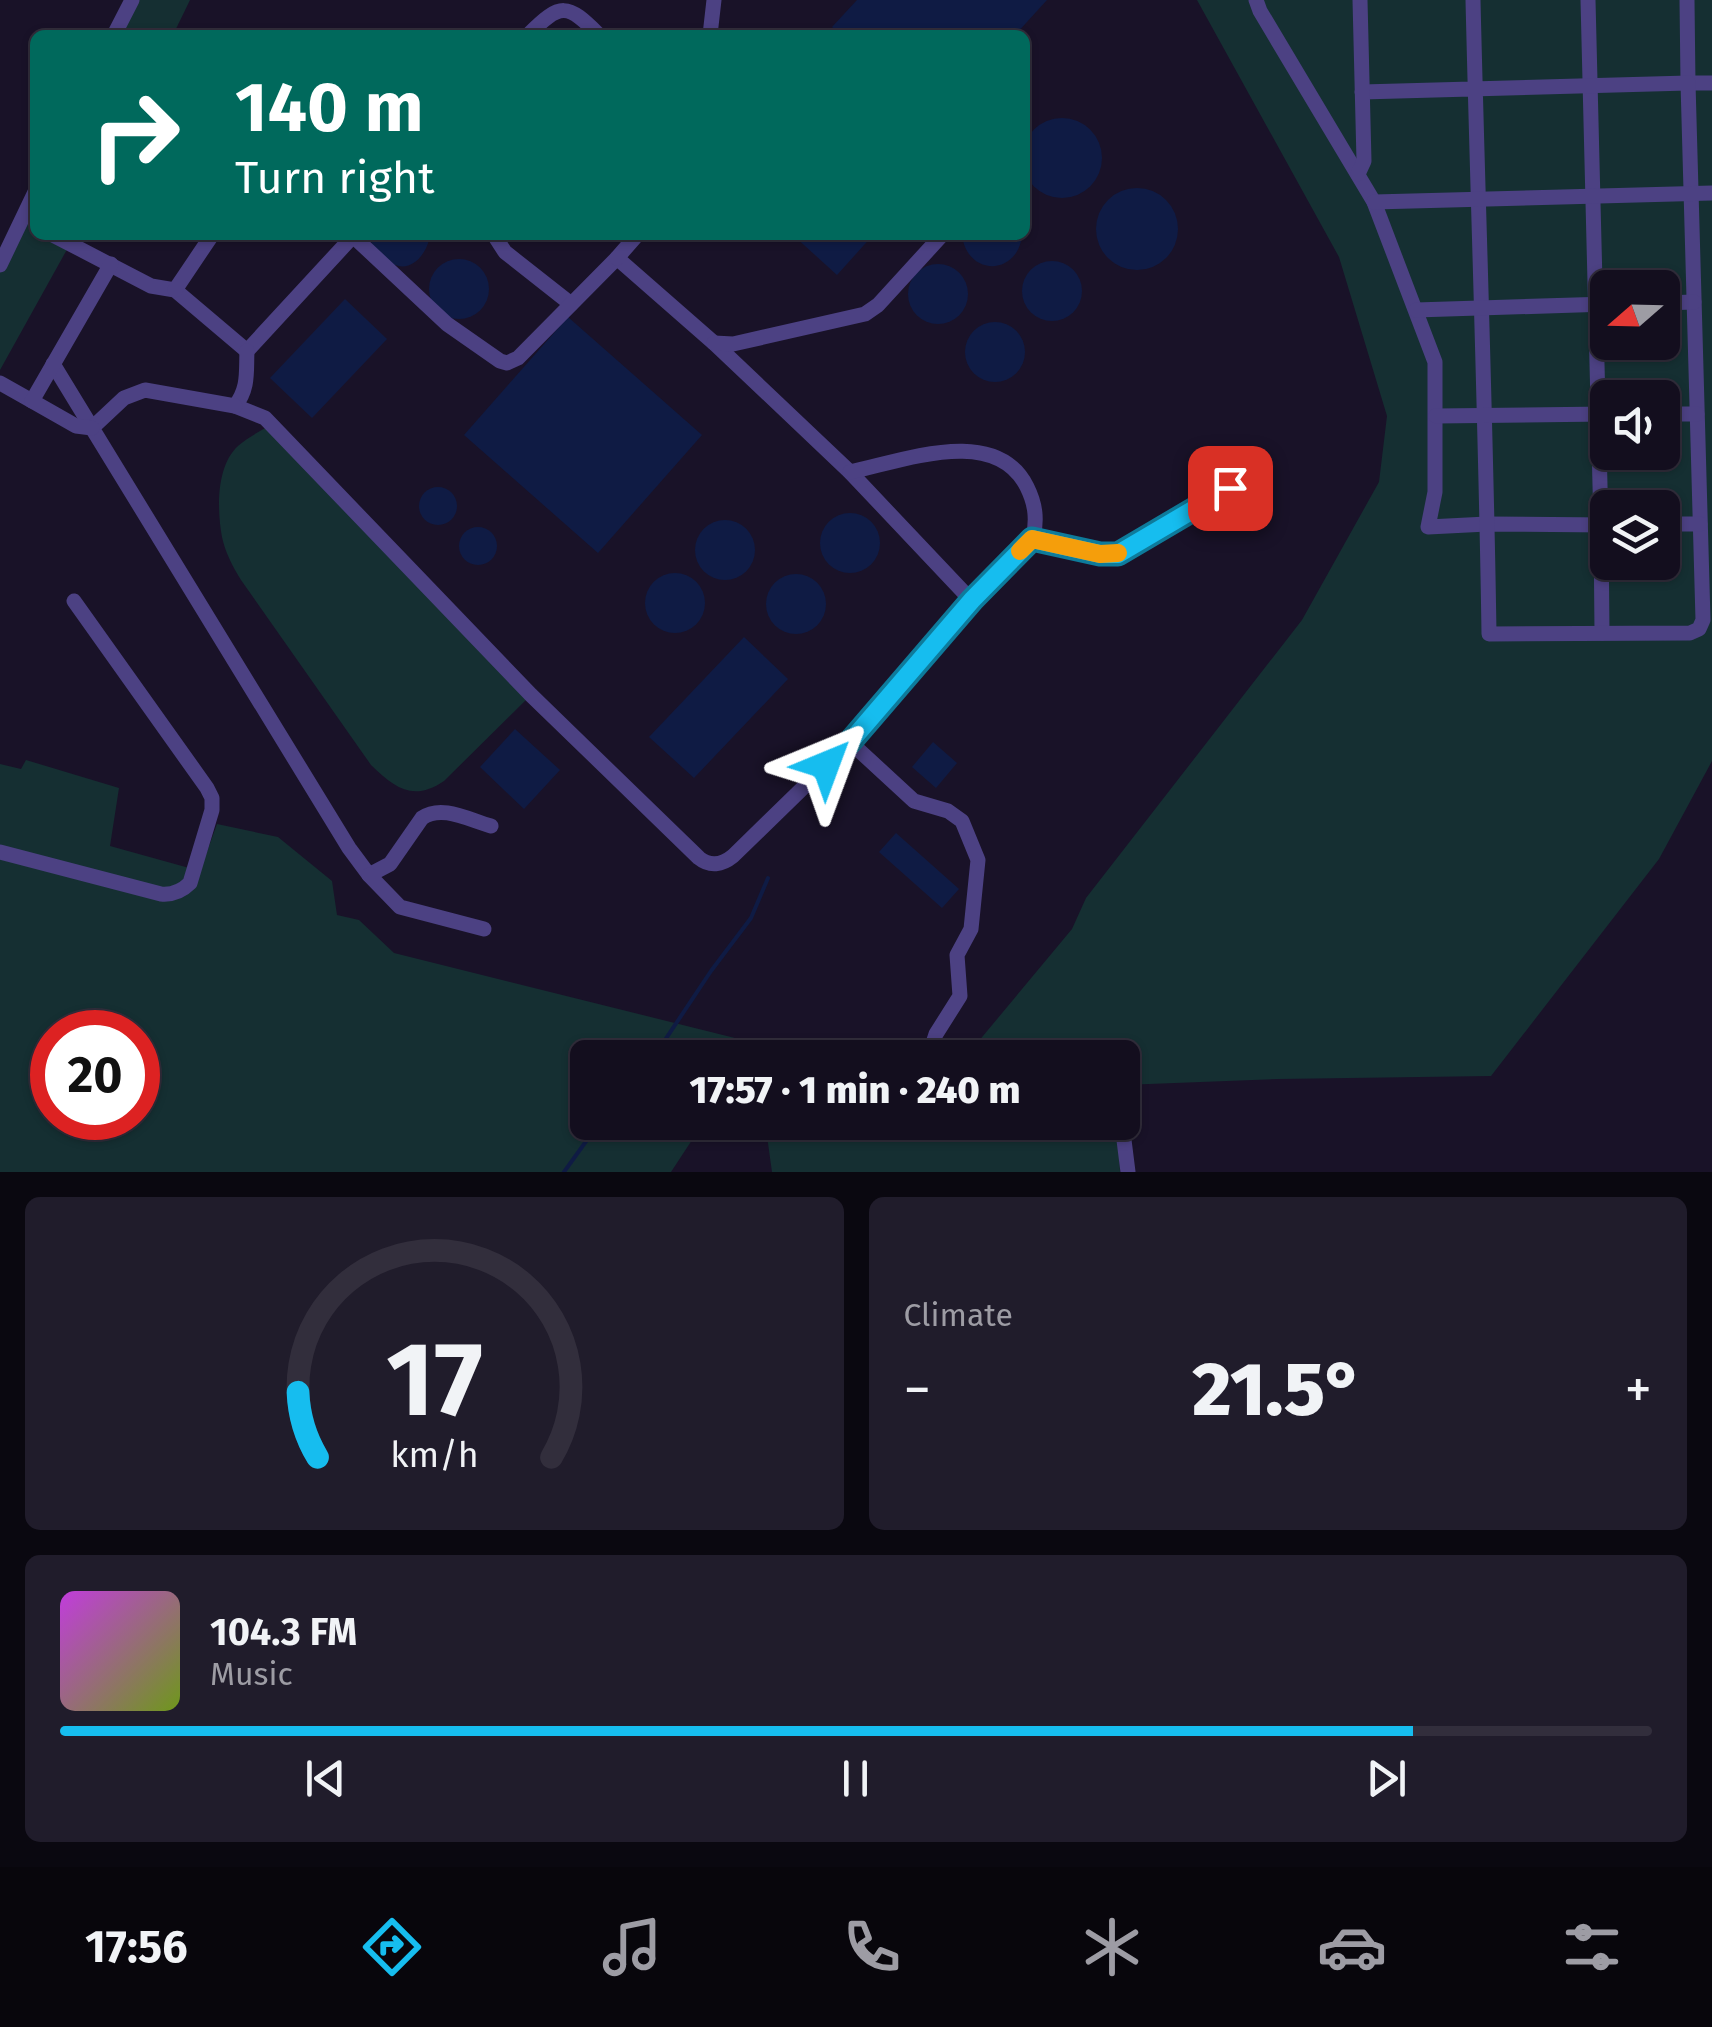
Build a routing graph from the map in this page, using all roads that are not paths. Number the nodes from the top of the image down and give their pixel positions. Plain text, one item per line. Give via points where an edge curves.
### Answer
1 (132, 0) edge
2 (714, 0) edge
3 (1256, 0) edge
4 (1360, 0) edge
5 (1473, 0) edge
6 (1588, 0) edge
7 (1687, 0) edge
8 (117, 30) edge
9 (533, 30) edge
10 (594, 30) edge
11 (711, 30) edge
12 (1712, 83) edge
13 (1688, 84) junction
14 (1590, 86) junction
15 (1475, 89) junction
16 (1362, 92) junction
17 (1358, 174) junction
18 (1691, 193) junction
19 (1712, 193) edge
20 (1593, 196) junction
21 (1478, 198) junction
22 (1374, 202) junction
23 (28, 222) edge
24 (63, 240) edge
25 (209, 240) edge
26 (350, 240) edge
27 (358, 240) edge
28 (497, 240) edge
29 (633, 240) edge
30 (937, 240) edge
31 (617, 258) junction
32 (1, 262) edge
33 (111, 264) junction
34 (1599, 270) edge
35 (175, 290) junction
36 (1680, 302) edge
37 (1694, 302) junction
38 (571, 304) junction
39 (1590, 304) edge
40 (1481, 307) junction
41 (1416, 310) junction
42 (714, 342) junction
43 (247, 351) junction
44 (53, 364) junction
45 (0, 383) edge
46 (32, 401) junction
47 (235, 406) junction
48 (1590, 414) edge
49 (1680, 414) edge
50 (1697, 414) junction
51 (1436, 416) junction
52 (1484, 416) junction
53 (92, 428) junction
54 (850, 472) junction
55 (1230, 488) dead end
56 (1487, 524) junction
57 (1680, 524) edge
58 (1700, 524) junction
59 (1590, 525) edge
60 (1032, 539) junction
61 (1603, 580) edge
62 (972, 600) junction
63 (74, 601) dead end
64 (1602, 633) junction
65 (850, 742) junction
66 (490, 826) dead end
67 (0, 852) edge
68 (370, 875) junction
69 (484, 929) dead end
70 (934, 1040) edge
71 (1124, 1140) edge
72 (1128, 1172) edge

1 - 8 street
2 - 11 street
3 - 17 street
4 - 16 street
5 - 15 street
6 - 14 street
7 - 13 street
9 - 10 street via 564,10
12 - 13 street
13 - 14 street
13 - 18 street
14 - 15 street
14 - 20 street
15 - 16 street
15 - 21 street
16 - 17 street via 1364,161
17 - 22 street
18 - 19 street
18 - 20 street
18 - 37 street
20 - 21 street
20 - 34 street
21 - 22 street
21 - 40 street
22 - 41 street
23 - 32 street
24 - 33 street
25 - 35 street
26 - 43 street
27 - 38 street via 447,324 504,362 518,358
28 - 38 street
29 - 31 street
30 - 42 street via 864,314 733,344
31 - 38 street
31 - 42 street
33 - 35 street via 151,286
33 - 44 street
35 - 43 street
36 - 37 street
37 - 50 street
39 - 40 street
40 - 41 street
40 - 52 street
41 - 51 street via 1436,362
42 - 54 street
43 - 47 street via 246,385
44 - 46 street
44 - 53 street
45 - 46 street
46 - 53 street
47 - 53 street via 145,390 124,398
47 - 65 street via 271,425 531,696 704,862 733,856
48 - 52 street
49 - 50 street
50 - 58 street
51 - 52 street
51 - 56 street via 1428,527
52 - 56 street
53 - 68 street
54 - 60 street via 953,451 991,454 1014,467 1027,486 1036,517
54 - 62 street
55 - 60 street via 1118,554
56 - 59 street
56 - 64 street via 1489,634
57 - 58 street
58 - 64 street via 1700,628
60 - 62 street
61 - 64 street
62 - 65 street
63 - 67 street via 210,793 212,810 196,865 190,884 167,895
65 - 70 street via 914,801 962,821 978,860 971,929 957,955 960,996
66 - 68 street via 432,812 390,864
68 - 69 street via 400,907
71 - 72 street

